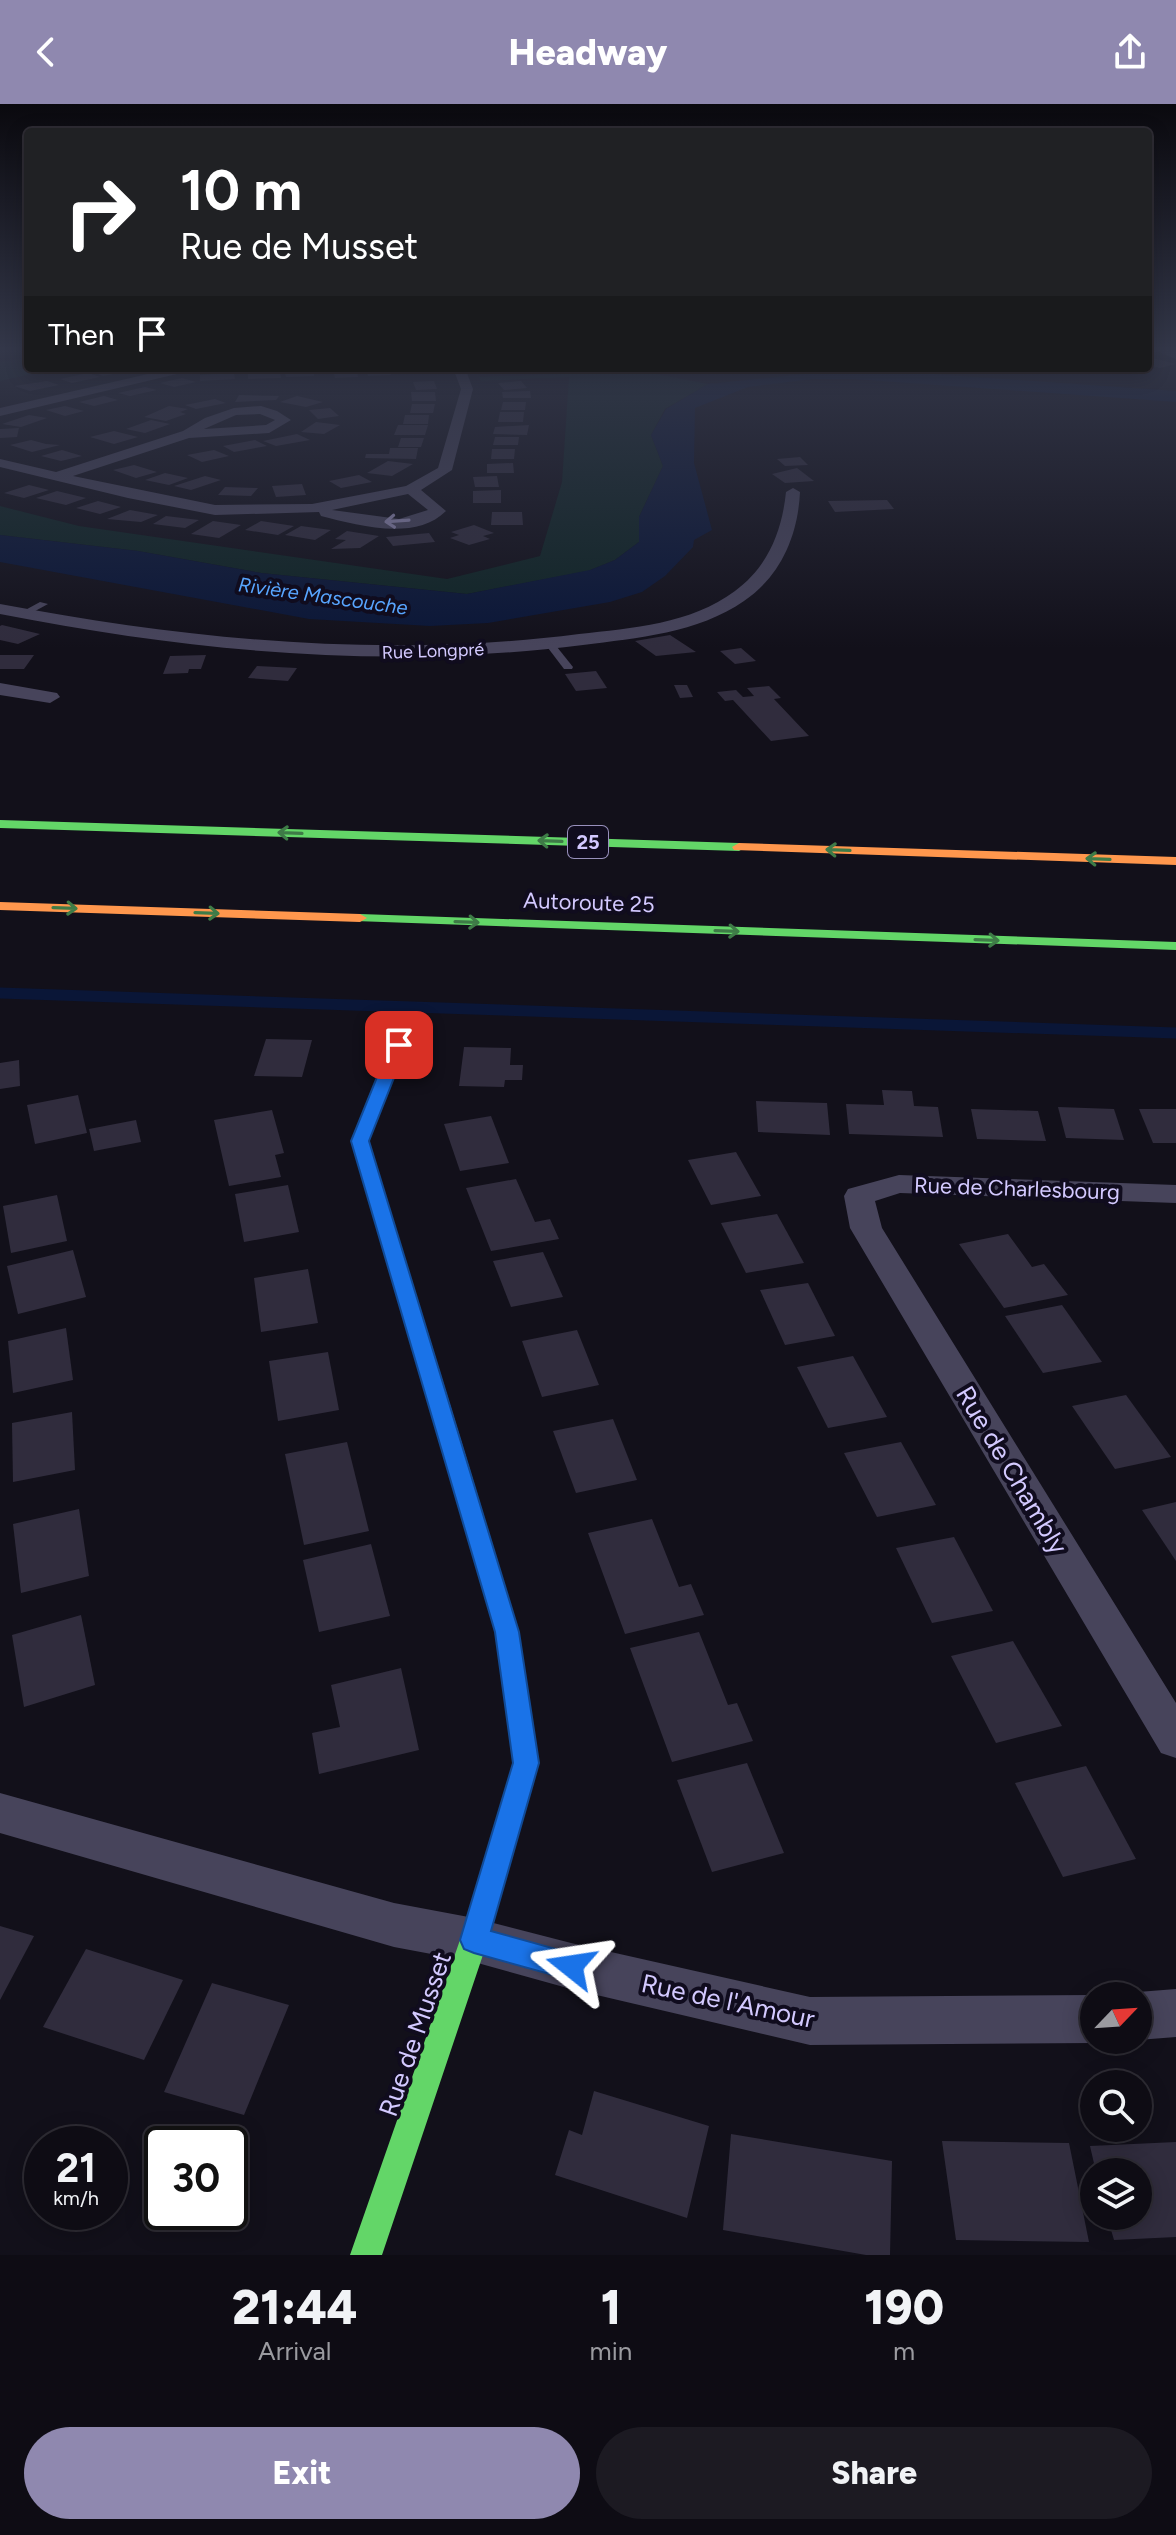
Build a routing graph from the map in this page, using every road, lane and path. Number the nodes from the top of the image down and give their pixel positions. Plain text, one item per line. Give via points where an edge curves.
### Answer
1 (147, 447) edge
2 (451, 447) edge
3 (0, 463) edge
4 (59, 476) junction
5 (411, 489) junction
6 (793, 492) dead end
7 (312, 509) junction
8 (43, 604) dead end
9 (0, 609) edge
10 (23, 614) junction
11 (550, 644) junction
12 (568, 667) dead end
13 (0, 689) edge
14 (50, 697) dead end
15 (0, 824) edge
16 (1176, 861) edge
17 (0, 906) edge
18 (1176, 946) edge
19 (399, 1045) dead end
20 (1176, 1194) edge
21 (859, 1196) joint
22 (1176, 1740) edge
23 (0, 1813) edge
24 (474, 1940) junction
25 (1176, 2013) edge
26 (1152, 2015) edge
27 (1080, 2019) edge
28 (366, 2255) edge

1 - 4 street
2 - 5 street via 445,470
3 - 4 street
4 - 7 street via 215,510
5 - 7 street
5 -> 7 street via 438,511 393,523
6 - 11 street, Rue Longpré via 789,524 777,552 759,580 731,602 673,624
8 - 10 lane
9 - 10 street, Rue Longpré
10 - 11 street, Rue Longpré via 134,632 318,651 450,652
11 - 12 lane
13 - 14 street
16 -> 15 main road, 25
17 -> 18 main road, Autoroute 25
19 - 24 main road, Rue de Musset via 360,1141 507,1632 526,1763
20 - 21 street, Rue de Charlesbourg via 899,1184
21 - 22 street, Rue de Chambly via 866,1228
23 - 24 street, Rue de l'Amour via 394,1925
24 - 27 street, Rue de l'Amour via 810,2021
24 - 28 main road, Rue de Musset
25 - 26 street

